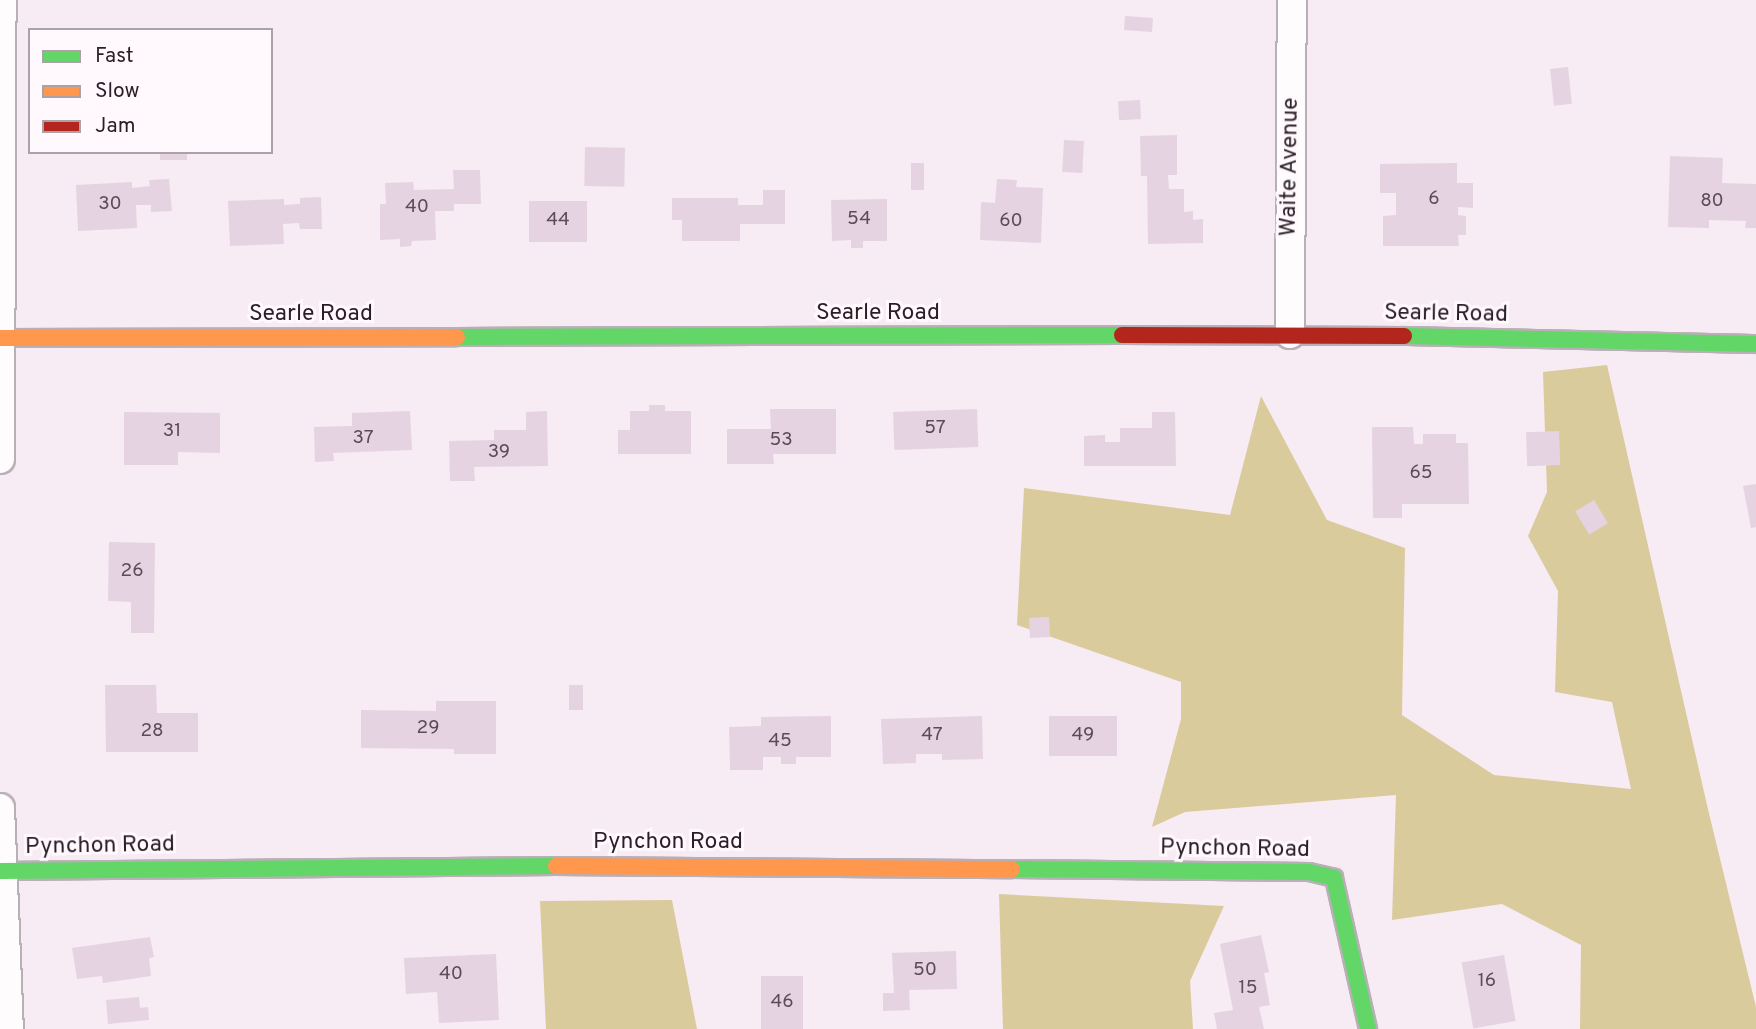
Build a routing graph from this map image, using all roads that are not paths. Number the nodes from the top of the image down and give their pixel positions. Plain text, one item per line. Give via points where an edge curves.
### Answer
1 (2, 0) edge
2 (1292, 0) edge
3 (1290, 334) junction
4 (0, 338) edge
5 (1756, 344) edge
6 (0, 459) edge
7 (0, 808) edge
8 (1, 871) edge
9 (9, 1029) edge
10 (1368, 1029) edge

1 - 4 street
2 - 3 street, Waite Avenue
3 - 4 street, Searle Road
3 - 5 street, Searle Road
4 - 6 street
7 - 8 street
8 - 9 street
8 - 10 street, Pynchon Road via 643,865 1308,872 1334,878

